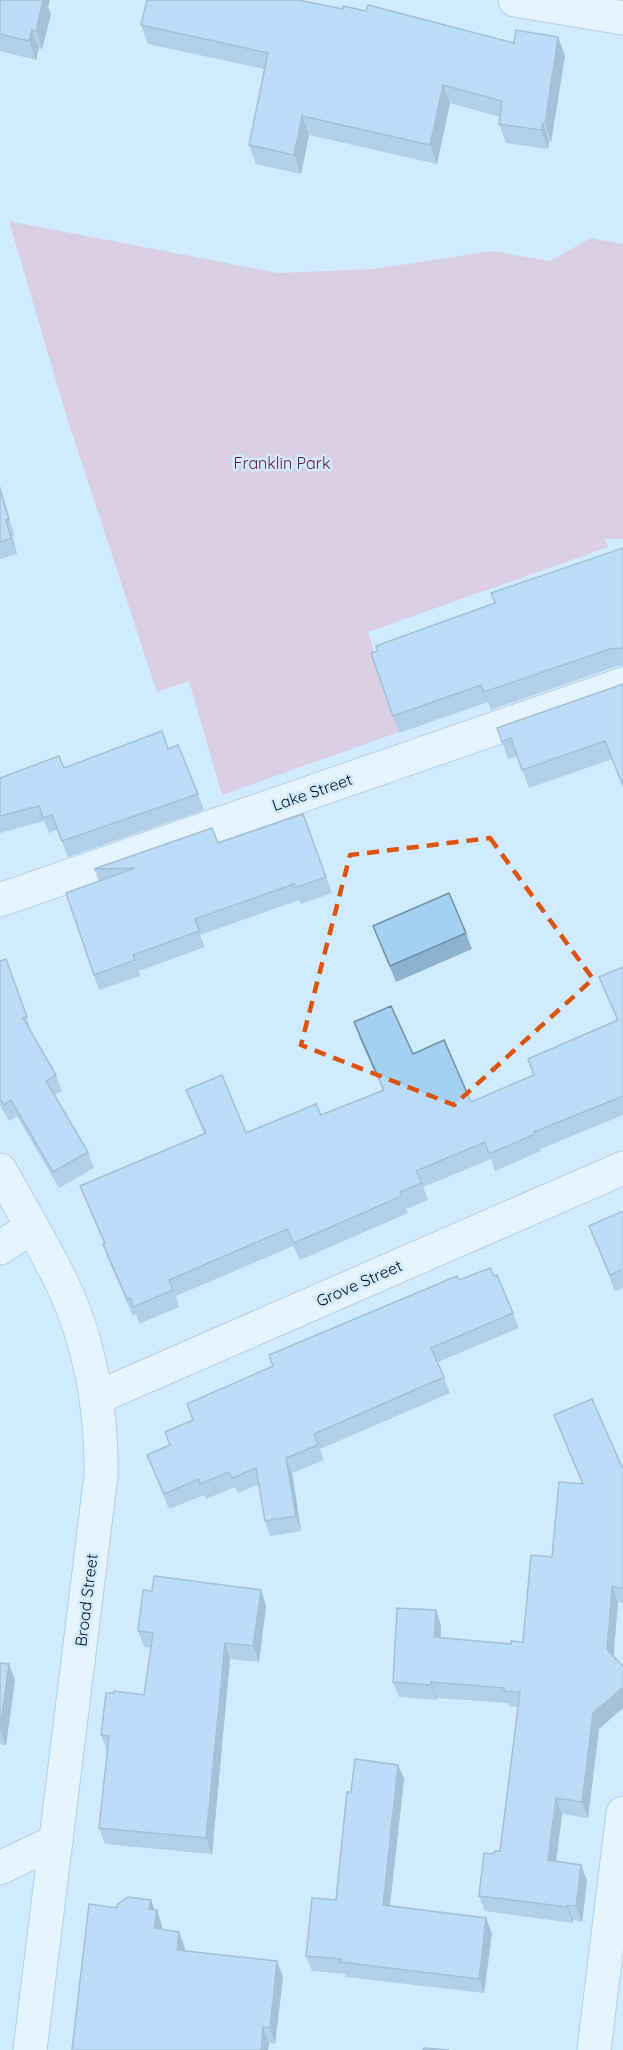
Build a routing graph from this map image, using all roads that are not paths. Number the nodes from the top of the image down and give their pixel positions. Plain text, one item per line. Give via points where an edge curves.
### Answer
1 (515, 0) edge
2 (623, 18) edge
3 (623, 684) edge
4 (0, 900) edge
5 (623, 1168) edge
6 (0, 1170) edge
7 (32, 1227) junction
8 (0, 1248) edge
9 (96, 1398) junction
10 (623, 1813) edge
11 (56, 1841) junction
12 (0, 1868) edge
13 (30, 2050) edge
14 (594, 2050) edge

1 - 2 street
3 - 4 street, Lake Street
5 - 9 street, Grove Street
6 - 7 street, Broad Street
7 - 8 street
7 - 9 street, Broad Street via 75,1315
9 - 11 street, Broad Street via 101,1475
10 - 14 street
11 - 12 street
11 - 13 street, Broad Street

